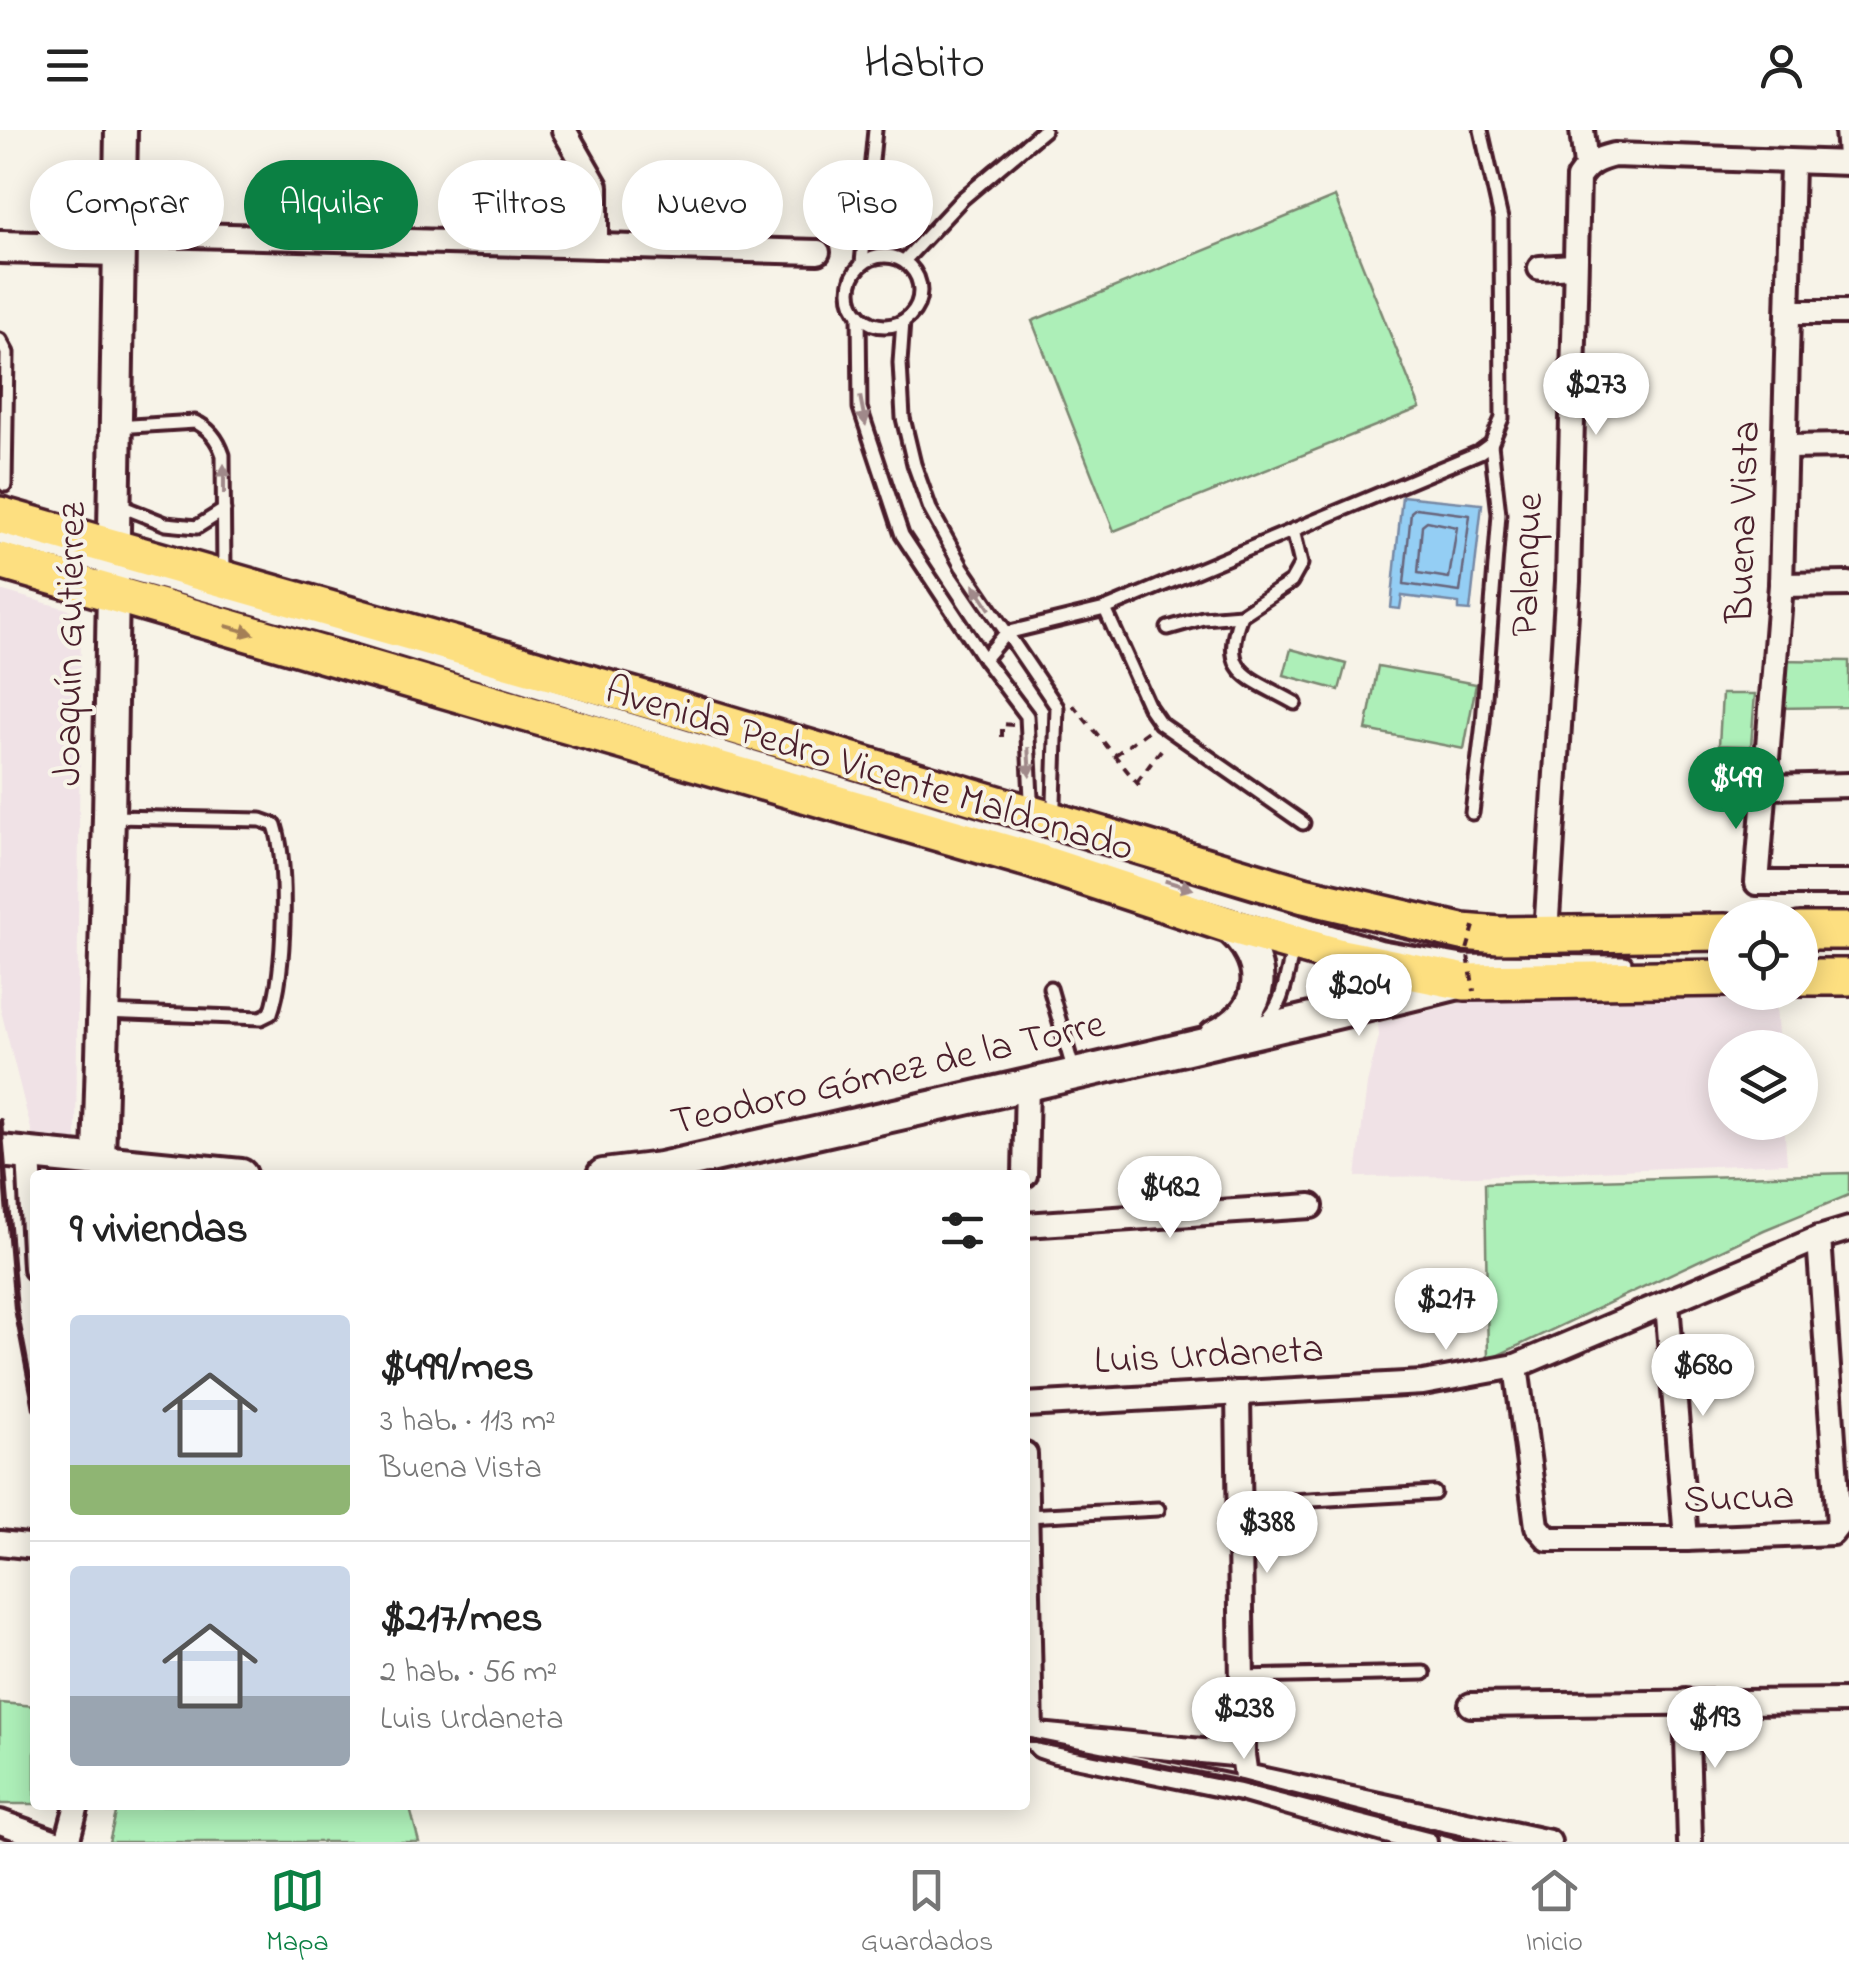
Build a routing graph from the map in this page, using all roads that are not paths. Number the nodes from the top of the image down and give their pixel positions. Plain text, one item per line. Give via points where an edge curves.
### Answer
1 (121, 130) edge
2 (564, 130) edge
3 (875, 130) edge
4 (1044, 130) edge
5 (1481, 130) edge
6 (1582, 130) edge
7 (1847, 130) edge
8 (120, 160) edge
9 (581, 160) edge
10 (1849, 160) edge
11 (1792, 164) junction
12 (1586, 166) junction
13 (224, 243) edge
14 (438, 245) edge
15 (30, 246) edge
16 (602, 246) edge
17 (0, 247) edge
18 (118, 250) edge
19 (818, 252) dead end
20 (904, 261) junction
21 (862, 263) junction
22 (1573, 266) junction
23 (1540, 268) dead end
24 (1789, 312) junction
25 (1849, 312) edge
26 (859, 314) junction
27 (902, 321) junction
28 (0, 340) edge
29 (115, 426) junction
30 (1491, 444) junction
31 (1786, 446) junction
32 (1849, 446) edge
33 (114, 504) junction
34 (2, 507) edge
35 (224, 510) junction
36 (1293, 530) junction
37 (0, 538) edge
38 (0, 561) edge
39 (113, 566) junction
40 (224, 577) junction
41 (1849, 584) edge
42 (1781, 586) junction
43 (1105, 608) junction
44 (1241, 616) junction
45 (1168, 628) dead end
46 (1006, 633) junction
47 (984, 659) junction
48 (1295, 703) dead end
49 (1849, 785) edge
50 (1768, 787) junction
51 (1472, 814) dead end
52 (109, 817) junction
53 (1303, 823) dead end
54 (1038, 837) junction
55 (1849, 883) edge
56 (1290, 904) junction
57 (1327, 915) dead end
58 (1287, 918) junction
59 (1234, 931) junction
60 (1708, 932) edge
61 (1818, 932) edge
62 (1849, 932) edge
63 (1546, 934) junction
64 (1849, 942) edge
65 (1818, 944) edge
66 (1626, 948) dead end
67 (1291, 958) junction
68 (1645, 962) dead end
69 (1471, 974) junction
70 (1818, 977) edge
71 (1849, 977) edge
72 (1708, 978) edge
73 (1050, 988) dead end
74 (1414, 994) junction
75 (103, 1012) junction
76 (1239, 1037) junction
77 (1191, 1047) junction
78 (1074, 1072) junction
79 (1027, 1084) junction
80 (15, 1153) edge
81 (99, 1159) junction
82 (197, 1170) edge
83 (644, 1170) edge
84 (1024, 1170) edge
85 (1311, 1206) dead end
86 (1030, 1224) edge
87 (1849, 1229) edge
88 (1819, 1238) junction
89 (30, 1239) edge
90 (1667, 1303) junction
91 (1516, 1366) junction
92 (1238, 1393) junction
93 (1030, 1405) edge
94 (1434, 1493) dead end
95 (1239, 1504) junction
96 (1158, 1509) dead end
97 (1030, 1516) edge
98 (1686, 1539) junction
99 (0, 1543) edge
100 (30, 1547) edge
101 (1424, 1673) dead end
102 (1242, 1677) junction
103 (1686, 1701) junction
104 (1849, 1701) edge
105 (1471, 1706) dead end
106 (1030, 1734) edge
107 (1030, 1736) edge
108 (1243, 1755) junction
109 (77, 1810) edge
110 (0, 1822) edge
111 (56, 1842) edge
112 (67, 1842) edge
113 (1426, 1842) edge
114 (1550, 1842) edge
115 (1690, 1842) edge

1 - 8 street, Joaquín Gutiérrez
2 - 9 street
3 - 21 lane
4 - 20 lane via 962,199
5 - 30 lane via 1500,219 1502,418
6 - 12 street, Palenque
7 - 10 street
10 - 11 street
11 - 12 street via 1614,155
11 - 24 street, Buena Vista
12 - 22 street, Palenque via 1575,197
13 - 14 street
15 - 17 street
16 - 19 street
18 - 29 street, Joaquín Gutiérrez
20 - 21 lane via 883,255
20 - 27 lane via 920,292
21 - 26 lane via 850,282
22 - 23 street
22 - 63 street, Palenque via 1568,580
24 - 25 street
24 - 31 street, Buena Vista
26 - 27 lane via 880,326
26 -> 47 lane via 860,408 902,534
46 -> 27 lane via 930,509 914,464 904,418
28 - 34 lane via 7,352
29 - 33 street, Joaquín Gutiérrez
35 -> 29 lane via 224,454 202,425
30 - 36 lane
30 - 51 lane via 1499,514
31 - 32 street
31 - 42 street, Buena Vista
33 - 35 lane via 166,524 197,527
33 - 39 street, Joaquín Gutiérrez
34 - 39 main road, Avenida Pedro Vicente Maldonado
35 - 40 lane
36 - 43 lane
36 - 44 lane via 1301,564 1291,582
37 - 39 lane
38 - 39 main road, Avenida Pedro Vicente Maldonado
39 - 40 main road, Avenida Pedro Vicente Maldonado
39 - 52 street, Joaquín Gutiérrez
39 - 54 main road, Avenida Pedro Vicente Maldonado
40 - 54 main road, Avenida Pedro Vicente Maldonado
41 - 42 street
42 - 50 street, Buena Vista
43 - 46 lane
43 - 53 lane via 1160,722
44 - 45 lane
44 - 48 lane via 1231,652 1238,670
46 - 47 lane
46 - 54 lane via 1056,707 1054,802
47 -> 54 lane via 1027,716
49 - 50 street
50 - 55 street, Buena Vista via 1757,883
52 - 75 street, Joaquín Gutiérrez
52 - 75 lane via 261,820 274,825 282,873 278,991 271,1013 261,1018
54 - 56 lane
54 -> 58 lane
54 - 59 main road, Avenida Pedro Vicente Maldonado
54 - 63 main road, Avenida Pedro Vicente Maldonado via 1462,932
56 - 57 lane
56 - 58 lane
58 - 68 lane via 1382,948 1462,961
59 - 67 street
59 - 69 main road, Avenida Pedro Vicente Maldonado via 1341,957
59 - 77 street, Teodoro Gómez de la Torre via 1252,954 1256,992 1236,1025
60 - 63 main road, Avenida Pedro Vicente Maldonado
61 - 62 main road
64 - 65 lane
66 - 69 lane
67 - 74 street
67 - 76 lane via 1270,1018
69 - 72 main road, Avenida Pedro Vicente Maldonado
69 - 74 street, Teodoro Gómez de la Torre
70 - 71 main road
73 - 78 lane
74 - 76 street, Teodoro Gómez de la Torre
75 - 81 street, Joaquín Gutiérrez
76 - 77 street, Teodoro Gómez de la Torre
77 - 78 street, Teodoro Gómez de la Torre
78 - 79 street, Teodoro Gómez de la Torre
79 - 83 street, Teodoro Gómez de la Torre
79 - 84 street
80 - 81 street
80 - 89 street
81 - 82 street
85 - 86 street
87 - 88 street, Luis Urdaneta
88 - 90 street, Luis Urdaneta
88 - 98 street, Sucua via 1838,1528 1828,1534
90 - 91 street, Luis Urdaneta
90 - 98 street
91 - 92 street, Luis Urdaneta via 1424,1383
91 - 98 street, Sucua via 1537,1526 1548,1540
92 - 93 street, Luis Urdaneta
92 - 95 street
94 - 95 lane
95 - 102 street
96 - 97 lane
99 - 100 street
101 - 102 lane
102 - 108 street
103 - 104 street
103 - 105 street
103 - 115 street
106 - 108 street
107 - 113 street via 1056,1751 1240,1788
108 - 114 street via 1243,1771 1252,1779
109 - 112 street
110 - 111 street

